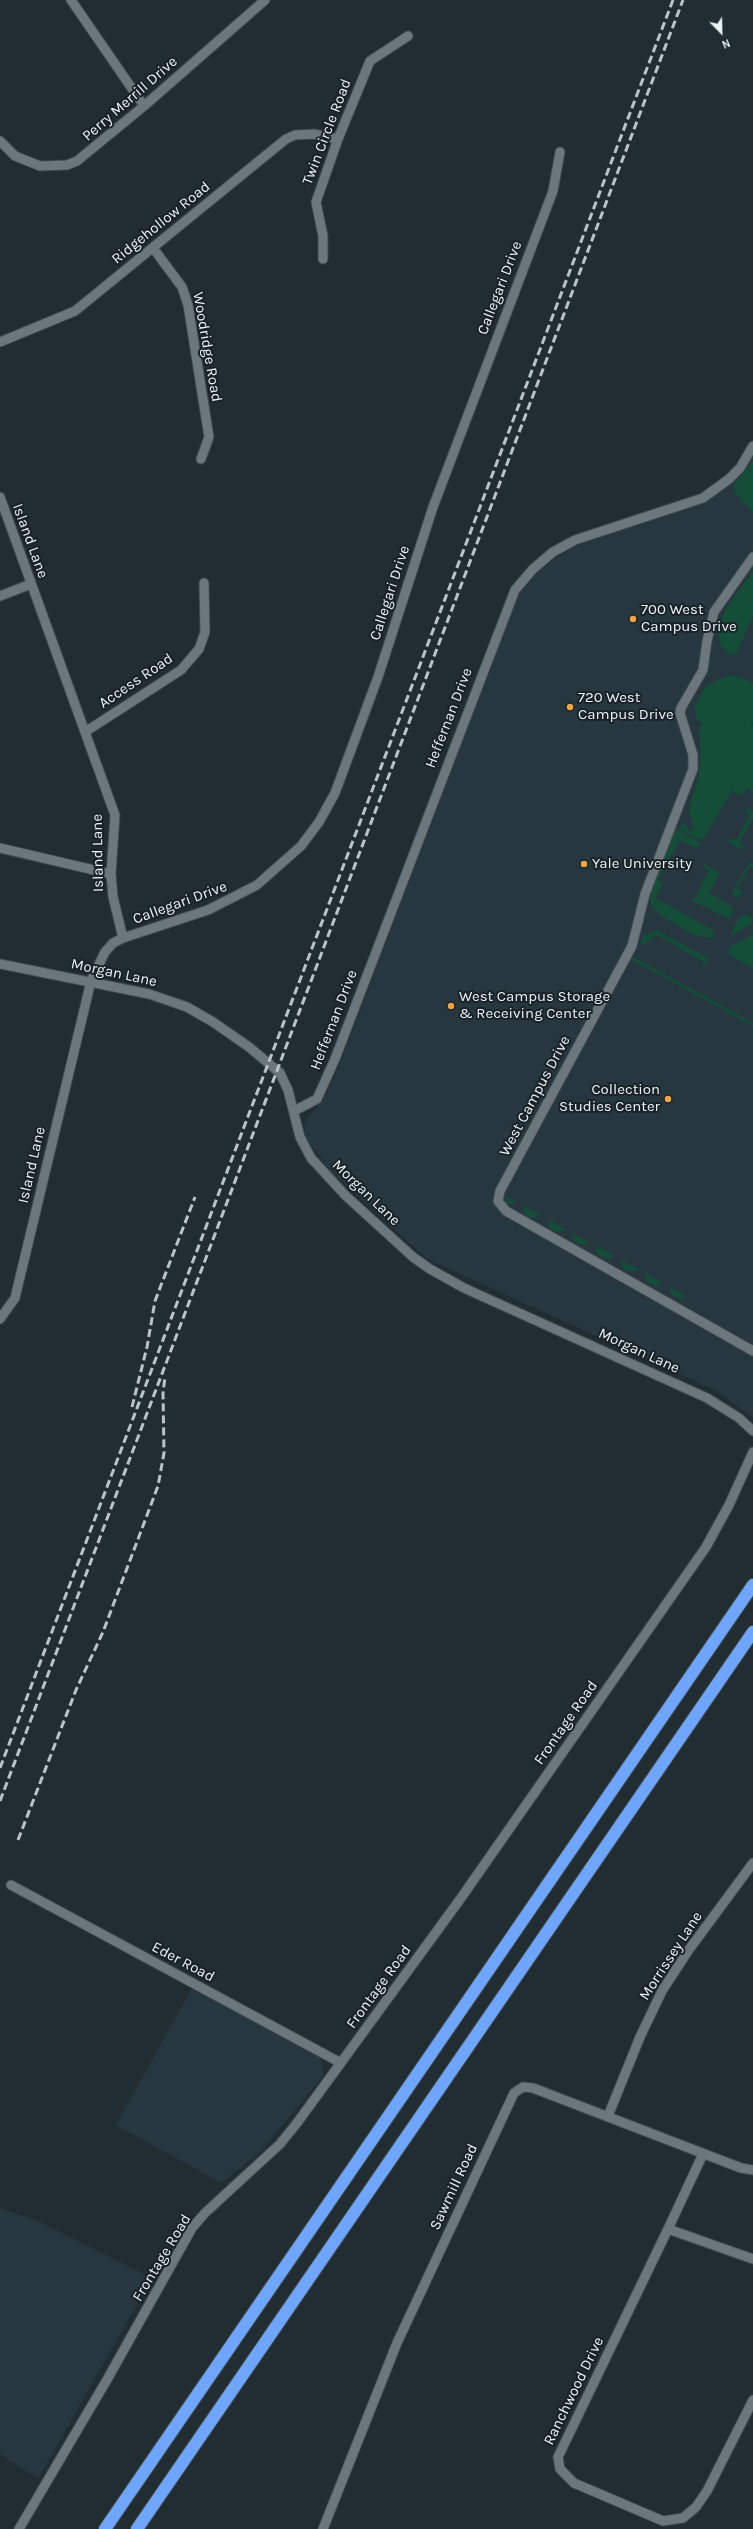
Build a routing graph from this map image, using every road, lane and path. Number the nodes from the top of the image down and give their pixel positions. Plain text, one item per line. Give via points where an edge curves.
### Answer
1 (71, 0) edge
2 (265, 0) edge
3 (408, 36) dead end
4 (144, 106) junction
5 (338, 139) junction
6 (0, 141) edge
7 (560, 152) dead end
8 (153, 248) junction
9 (323, 259) dead end
10 (0, 342) edge
11 (753, 446) edge
12 (201, 459) dead end
13 (0, 497) edge
14 (753, 557) edge
15 (31, 584) junction
16 (204, 584) dead end
17 (0, 596) edge
18 (85, 732) junction
19 (0, 848) edge
20 (111, 874) junction
21 (124, 938) junction
22 (0, 964) edge
23 (91, 981) junction
24 (294, 1111) junction
25 (0, 1319) edge
26 (753, 1352) edge
27 (753, 1431) edge
28 (753, 1452) edge
29 (753, 1585) edge
30 (753, 1632) edge
31 (753, 1863) edge
32 (11, 1885) dead end
33 (341, 2063) junction
34 (608, 2116) junction
35 (704, 2154) junction
36 (753, 2170) edge
37 (668, 2229) junction
38 (753, 2259) edge
39 (753, 2400) edge
40 (19, 2529) edge
41 (105, 2529) edge
42 (137, 2529) edge
43 (323, 2529) edge

1 - 4 street
2 - 4 street, Perry Merrill Drive
3 - 5 street, Twin Circle Road via 370,61
4 - 6 street, Perry Merrill Drive via 85,157 67,165 48,167 32,164 15,156
5 - 8 street, Ridgehollow Road via 314,134 295,135 286,139
5 - 9 street, Twin Circle Road via 316,202 324,236
7 - 21 street, Callegari Drive via 552,191 432,507 378,677 335,793 319,822 301,846 257,885 208,910
8 - 10 street, Ridgehollow Road via 75,311
8 - 12 street, Woodridge Road via 182,287 188,305 209,437
11 - 24 street, Heffernan Drive via 740,468 703,498 575,540 538,564 515,590 332,1065 317,1099
13 - 15 street, Island Lane
14 - 26 street, West Campus Drive via 714,612 703,670 681,708 680,713 693,755 693,769 645,894 632,946 500,1191 498,1201 502,1208 512,1214
15 - 17 street
15 - 18 street, Island Lane
16 - 18 street, Access Road via 205,632 199,649 181,670
18 - 20 street, Island Lane via 114,815
19 - 20 street
20 - 21 street, Island Lane via 113,897
21 - 23 street, Island Lane via 113,943 105,952
22 - 23 street, Morgan Lane
23 - 24 street, Morgan Lane via 169,1000 213,1022 280,1073 285,1080
23 - 25 street, Island Lane via 15,1298
24 - 27 street, Morgan Lane via 304,1147 315,1164 346,1196 413,1257 430,1269 464,1288 707,1398 739,1418
28 - 33 street, Frontage Road via 706,1547 461,1898
29 - 41 highway
30 - 42 highway
31 - 34 street, Morrissey Lane via 662,1991
32 - 33 street, Eder Road
33 - 40 street, Frontage Road via 280,2144 192,2228
34 - 35 street, Sawmill Road
34 - 43 street, Sawmill Road via 533,2088 523,2087 514,2093 397,2343
35 - 36 street, Sawmill Road
35 - 37 street, Ranchwood Drive
37 - 38 street
37 - 39 street, Ranchwood Drive via 558,2457 560,2469 574,2483 663,2521 683,2518 696,2507 707,2491

